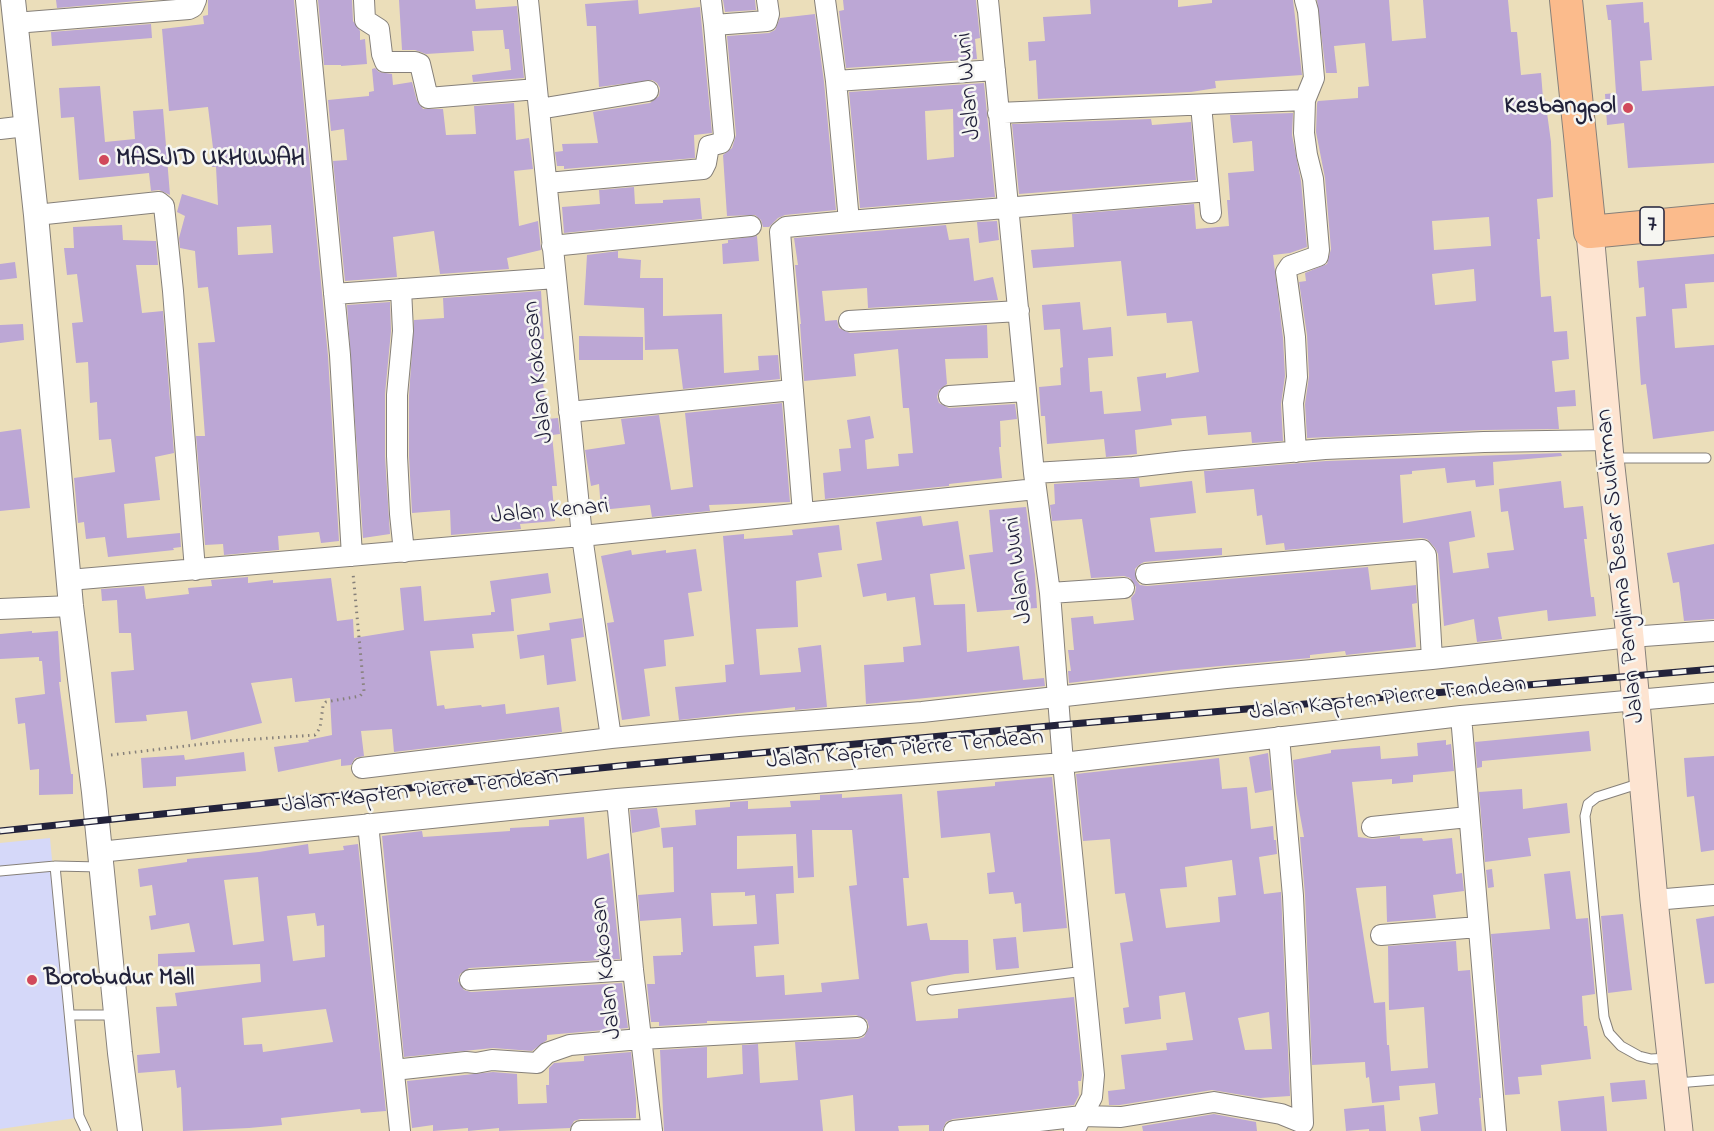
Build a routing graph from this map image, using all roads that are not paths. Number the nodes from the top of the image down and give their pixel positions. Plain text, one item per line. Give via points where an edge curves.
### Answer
1 (196, 0) edge
2 (306, 0) edge
3 (364, 0) edge
4 (528, 0) edge
5 (711, 0) edge
6 (767, 0) edge
7 (825, 0) edge
8 (988, 0) edge
9 (1305, 0) edge
10 (1566, 0) edge
11 (14, 11) edge
12 (714, 25) junction
13 (995, 70) junction
14 (836, 81) junction
15 (537, 89) junction
16 (648, 92) dead end
17 (1305, 100) junction
18 (1201, 105) junction
19 (539, 109) junction
20 (998, 112) junction
21 (26, 126) junction
22 (0, 129) edge
23 (547, 183) junction
24 (1209, 191) junction
25 (1007, 206) junction
26 (1211, 213) dead end
27 (36, 215) junction
28 (1714, 220) edge
29 (849, 221) junction
30 (751, 226) dead end
31 (1590, 232) junction
32 (552, 246) junction
33 (556, 279) junction
34 (401, 289) junction
35 (334, 294) junction
36 (1019, 311) junction
37 (849, 321) dead end
38 (793, 390) junction
39 (1026, 391) junction
40 (949, 396) dead end
41 (569, 412) junction
42 (1609, 449) junction
43 (1296, 452) junction
44 (1706, 458) dead end
45 (1035, 481) junction
46 (803, 513) junction
47 (582, 536) junction
48 (404, 552) junction
49 (352, 556) junction
50 (195, 570) junction
51 (1146, 574) dead end
52 (69, 580) junction
53 (1124, 588) dead end
54 (1050, 593) junction
55 (71, 606) junction
56 (0, 609) edge
57 (1714, 630) edge
58 (1630, 637) junction
59 (1432, 659) junction
60 (1714, 693) edge
61 (1058, 696) junction
62 (1636, 700) junction
63 (1461, 716) junction
64 (1279, 737) junction
65 (611, 738) junction
66 (1063, 763) junction
67 (362, 768) dead end
68 (1643, 782) junction
69 (617, 799) junction
70 (1468, 817) junction
71 (368, 824) junction
72 (1372, 827) dead end
73 (101, 859) junction
74 (55, 866) junction
75 (0, 871) edge
76 (1714, 895) edge
77 (1654, 900) junction
78 (1478, 927) junction
79 (1381, 935) dead end
80 (633, 970) junction
81 (1085, 971) junction
82 (470, 980) dead end
83 (932, 990) dead end
84 (70, 1015) junction
85 (116, 1015) junction
86 (857, 1027) dead end
87 (641, 1039) junction
88 (1673, 1070) junction
89 (394, 1071) junction
90 (1714, 1080) edge
91 (1078, 1124) edge
92 (1310, 1127) edge
93 (652, 1130) edge
94 (86, 1131) edge
95 (130, 1131) edge
96 (400, 1131) edge
97 (581, 1131) edge
98 (954, 1131) edge
99 (1496, 1131) edge
100 (1679, 1131) edge

1 - 11 street via 193,7 186,9
2 - 35 street
3 - 15 street via 365,20 379,29 385,62 418,62 428,98
4 - 15 street, Jalan Kokosan
5 - 12 street
6 - 12 street via 767,21
7 - 14 street
8 - 13 street, Jalan Wuni
9 - 17 street via 1314,78
10 - 31 highway, Jalan Panglima Besar Sudirman
11 - 21 street
12 - 23 street via 724,136 721,143 709,146 703,169
13 - 14 street
13 - 20 street, Jalan Wuni
14 - 29 street
15 - 19 street, Jalan Kokosan
16 - 19 street
17 - 18 street
17 - 43 street via 1304,133 1314,179 1319,250 1318,256 1290,266 1286,272 1295,337
18 - 20 street
18 - 24 street
19 - 23 street, Jalan Kokosan
20 - 25 street, Jalan Wuni
21 - 22 street
21 - 27 street
23 - 32 street, Jalan Kokosan
24 - 25 street
24 - 26 street
25 - 29 street
25 - 36 street, Jalan Wuni
27 - 50 street via 159,202 164,206
27 - 52 street
28 - 31 highway, 7
29 - 38 street via 786,227 780,232
30 - 32 street
31 - 42 main road, Jalan Panglima Besar Sudirman
32 - 33 street, Jalan Kokosan
33 - 34 street
33 - 41 street, Jalan Kokosan
34 - 35 street
34 - 48 street via 403,331 397,456
35 - 49 street
36 - 37 street
36 - 39 street, Jalan Wuni
38 - 41 street
38 - 46 street
39 - 40 street
39 - 45 street, Jalan Wuni
41 - 47 street, Jalan Kokosan
42 - 43 street, Jalan Kenari via 1484,442
42 - 44 lane
42 - 58 main road, Jalan Panglima Besar Sudirman
43 - 45 street, Jalan Kenari via 1185,461
45 - 46 street, Jalan Kenari
45 - 54 street, Jalan Wuni
46 - 47 street, Jalan Kenari
47 - 48 street, Jalan Kenari
47 - 65 street, Jalan Kokosan
48 - 49 street, Jalan Kenari
49 - 50 street, Jalan Kenari
50 - 52 street, Jalan Kenari
51 - 59 street via 1422,550 1426,555
52 - 55 street
53 - 54 street
54 - 61 street, Jalan Wuni
55 - 56 street
55 - 73 street
57 - 58 street
58 - 59 street
58 - 62 main road, Jalan Panglima Besar Sudirman
59 - 61 street
60 - 62 street, Jalan Kapten Pierre Tendean
61 - 65 street via 922,712
61 - 66 street, Jalan Wuni
62 - 63 street, Jalan Kapten Pierre Tendean
62 - 68 main road, Jalan Panglima Besar Sudirman
63 - 64 street, Jalan Kapten Pierre Tendean
63 - 70 street
64 - 66 street, Jalan Kapten Pierre Tendean
64 - 92 street
65 - 67 street
66 - 69 street, Jalan Kapten Pierre Tendean
66 - 81 street, Jalan Wuni
68 - 77 main road, Jalan Panglima Besar Sudirman
68 - 88 lane via 1597,797 1588,804 1585,816 1604,1017 1609,1033 1621,1046
69 - 71 street, Jalan Kapten Pierre Tendean
69 - 80 street, Jalan Kokosan
70 - 72 street
70 - 78 street
71 - 73 street, Jalan Kapten Pierre Tendean
71 - 89 street
73 - 74 lane
73 - 85 street
74 - 75 lane
74 - 84 lane
76 - 77 street
77 - 88 main road, Jalan Panglima Besar Sudirman
78 - 79 street
78 - 99 street
80 - 82 street
80 - 87 street, Jalan Kokosan
81 - 83 lane
81 - 91 street, Jalan Wuni via 1094,1075 1092,1097
84 - 85 lane
84 - 94 lane via 79,1116
85 - 95 street
86 - 87 street
87 - 89 street via 570,1045 554,1050 537,1063 492,1060
87 - 93 street, Jalan Kokosan
88 - 90 lane
88 - 100 main road, Jalan Panglima Besar Sudirman
89 - 96 street
91 - 92 street via 1214,1102 1281,1114
91 - 98 street
93 - 97 street

